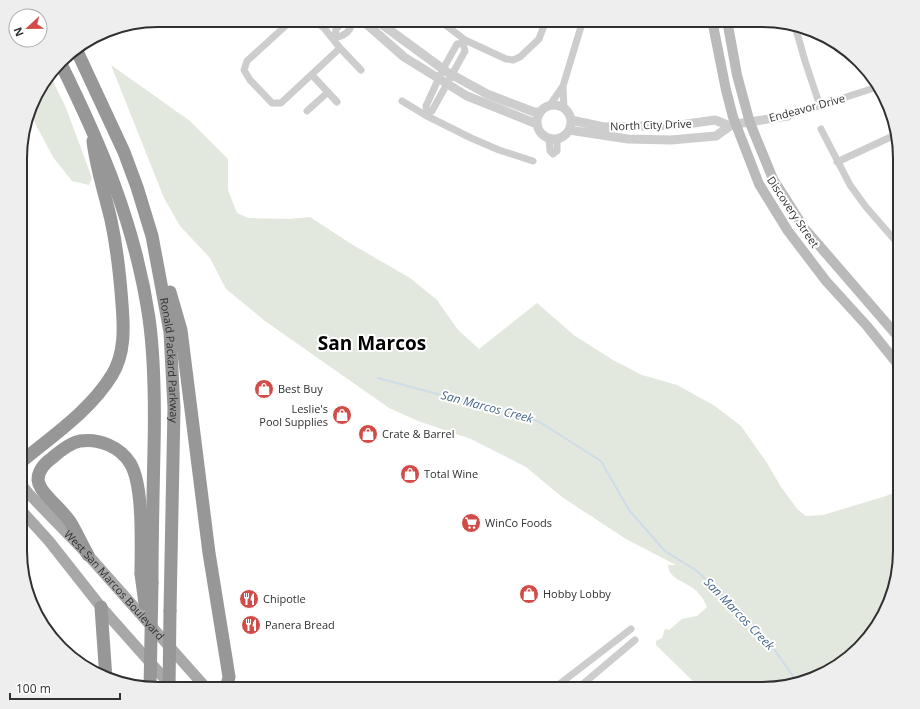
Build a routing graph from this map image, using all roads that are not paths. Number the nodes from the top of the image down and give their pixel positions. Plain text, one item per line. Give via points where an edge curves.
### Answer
1 (284, 27) edge
2 (323, 27) edge
3 (337, 27) edge
4 (351, 27) edge
5 (370, 27) edge
6 (385, 27) edge
7 (447, 27) edge
8 (543, 27) edge
9 (581, 27) edge
10 (713, 27) edge
11 (728, 27) edge
12 (796, 31) edge
13 (334, 38) junction
14 (464, 41) junction
15 (340, 48) junction
16 (79, 54) edge
17 (63, 69) edge
18 (443, 69) junction
19 (361, 70) dead end
20 (312, 75) junction
21 (452, 75) junction
22 (438, 78) junction
23 (447, 84) junction
24 (563, 86) junction
25 (873, 88) edge
26 (328, 92) junction
27 (402, 100) dead end
28 (337, 102) dead end
29 (550, 105) junction
30 (820, 106) junction
31 (564, 109) junction
32 (307, 111) dead end
33 (540, 112) junction
34 (426, 114) junction
35 (788, 116) joint
36 (750, 123) junction
37 (537, 124) junction
38 (91, 125) junction
39 (570, 125) junction
40 (733, 125) junction
41 (821, 129) dead end
42 (891, 137) edge
43 (553, 139) junction
44 (553, 158) dead end
45 (533, 161) dead end
46 (837, 162) junction
47 (152, 236) junction
48 (893, 238) edge
49 (893, 331) edge
50 (893, 359) edge
51 (27, 456) edge
52 (27, 492) edge
53 (27, 517) edge
54 (88, 555) junction
55 (101, 608) junction
56 (631, 629) dead end
57 (635, 640) dead end
58 (150, 651) junction
59 (105, 671) edge
60 (150, 682) edge
61 (168, 682) edge
62 (169, 682) edge
63 (201, 682) edge
64 (227, 682) edge
65 (562, 682) edge
66 (585, 682) edge

1 - 20 street via 247,61 244,70 246,75 272,103 281,102
2 - 13 street
3 - 13 street
4 - 13 street via 343,36
5 - 22 street via 404,57
6 - 18 street
7 - 14 street
8 - 14 street via 538,39 520,57 513,60
9 - 24 street
10 - 40 main road, Discovery Street
11 - 36 main road, Discovery Street via 737,75
12 - 30 street
13 - 15 street
14 - 18 street via 457,44
14 - 21 street via 465,50
15 - 19 street
15 - 20 street
16 - 47 highway, Ronald Packard Parkway via 124,152
17 - 38 highway, Ronald Packard Parkway
18 - 21 street
18 - 22 street
20 - 26 street
21 - 23 street
21 - 33 street via 487,94
22 - 23 street
22 - 34 street via 426,106
23 - 34 street via 432,110
23 - 37 street via 467,96
24 - 29 street
24 - 31 street
25 - 30 street, Endeavor Drive
26 - 28 street
26 - 32 street
27 - 34 street
29 - 31 street
29 - 33 street
30 - 35 street, Endeavor Drive
31 - 39 street via 570,116
33 - 37 street
34 - 45 street via 471,138
35 - 36 street, Endeavor Drive
36 - 40 street, Endeavor Drive
36 - 49 main road, Discovery Street via 773,179 804,228
37 - 43 street via 541,133
38 - 51 highway via 95,160 111,220 121,284 124,338 113,374 102,390 86,408
38 - 58 highway, Ronald Packard Parkway, bridge via 126,217 149,319 154,407
39 - 40 street, North City Drive via 680,126 715,120
39 - 40 street, North City Drive via 628,139 671,140 716,136
39 - 43 street via 562,137
40 - 50 main road, Discovery Street via 759,184 788,231 826,281
41 - 46 street
42 - 46 street
43 - 44 street via 550,151
46 - 48 street via 850,186
47 - 62 highway, Ronald Packard Parkway, bridge via 170,332 173,375
47 - 64 highway via 181,330
52 - 54 main road, West San Marcos Boulevard
53 - 55 main road, West San Marcos Boulevard
54 - 58 highway, bridge via 70,523 42,491 38,481 42,466 63,449 81,441 104,443 123,454 130,464 138,486 141,574
54 - 63 main road, West San Marcos Boulevard
55 - 59 highway
55 - 61 main road, West San Marcos Boulevard
56 - 65 street
57 - 66 street
58 - 60 highway, Ronald Packard Parkway, bridge

